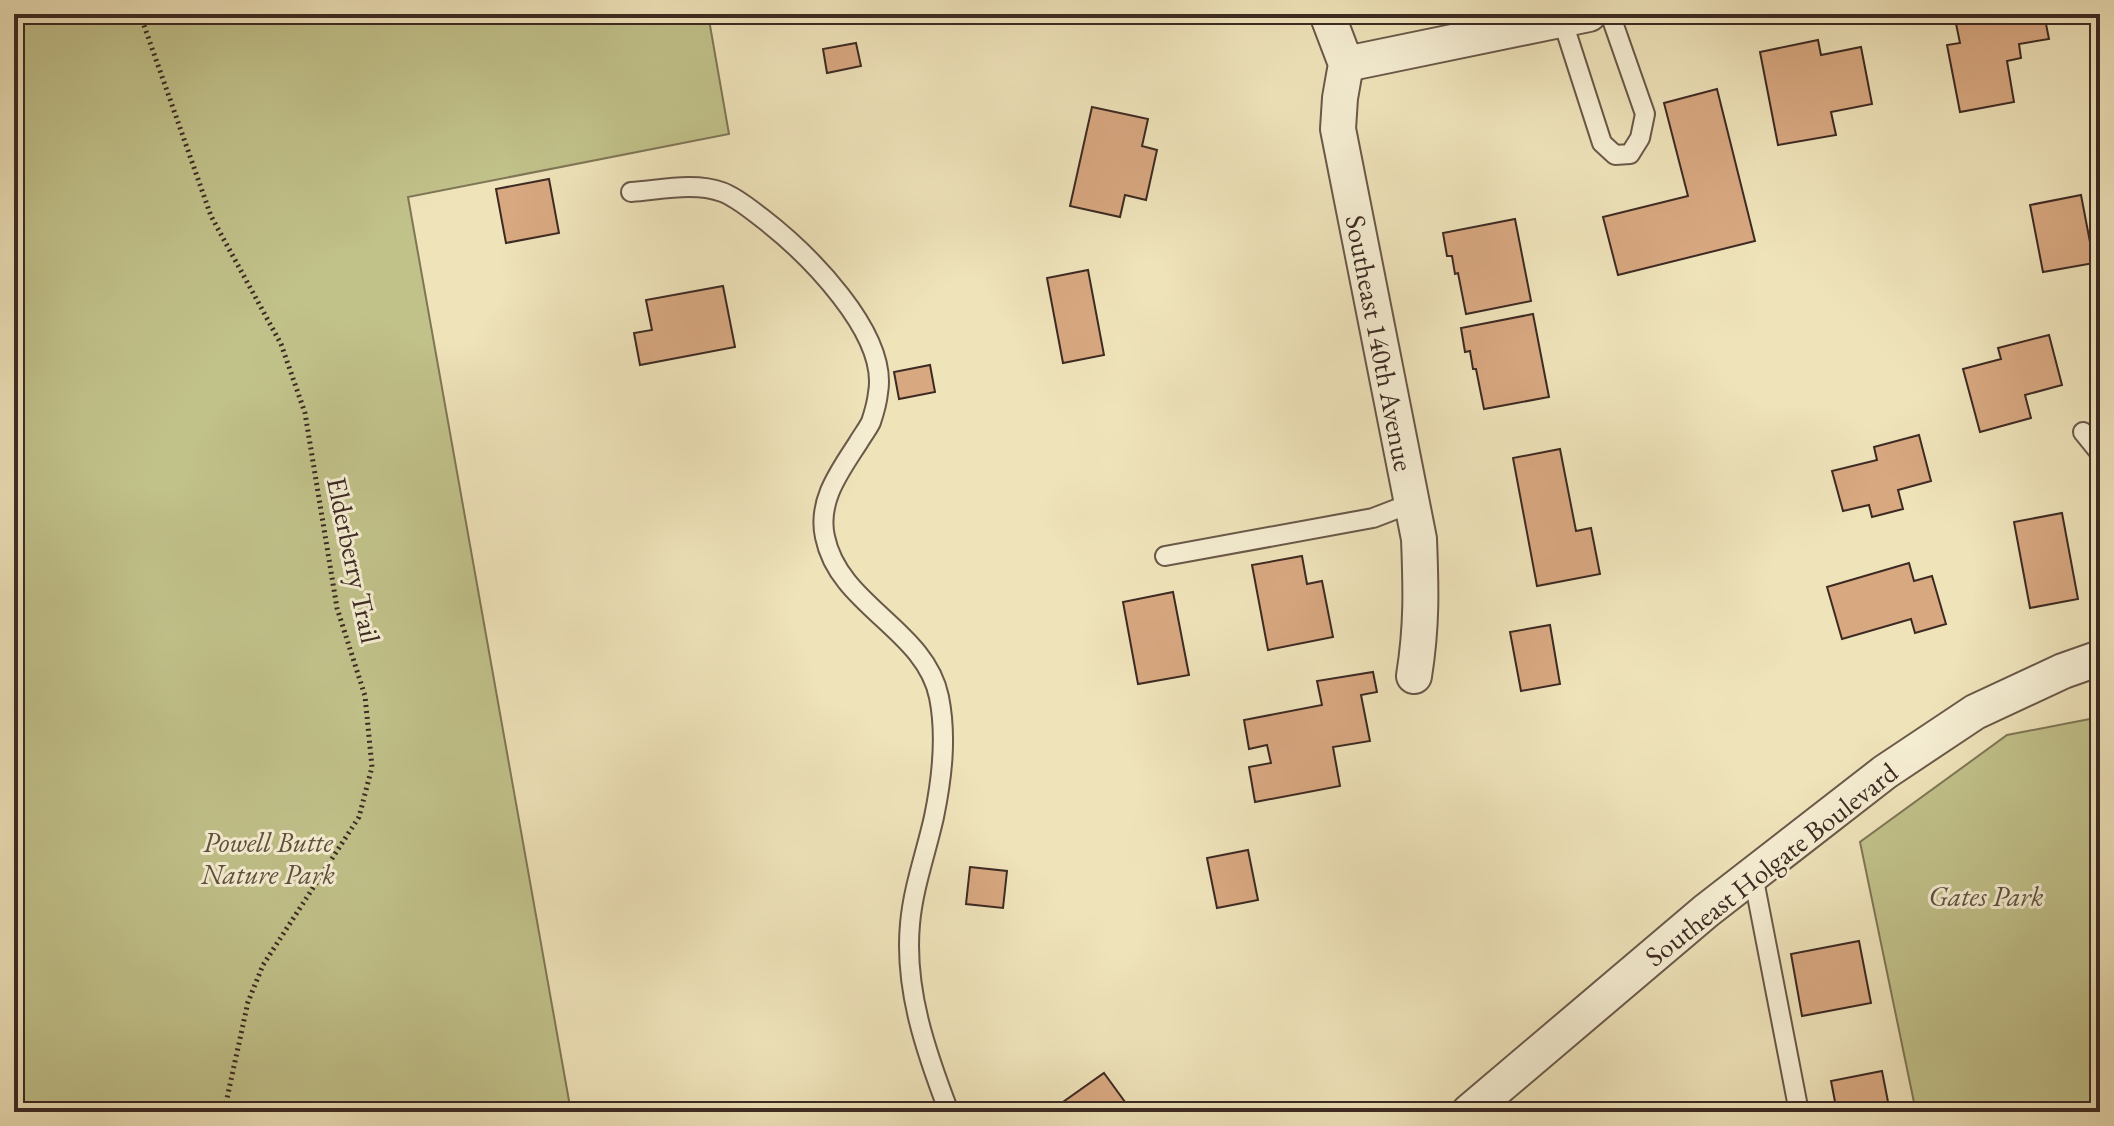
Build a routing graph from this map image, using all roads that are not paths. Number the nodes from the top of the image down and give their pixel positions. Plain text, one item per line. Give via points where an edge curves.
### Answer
1 (1327, 14) edge
2 (1610, 14) edge
3 (1576, 17) edge
4 (1346, 64) junction
5 (631, 192) dead end
6 (2083, 432) dead end
7 (2100, 453) edge
8 (1412, 503) junction
9 (1165, 556) dead end
10 (2100, 658) edge
11 (1414, 676) dead end
12 (1753, 875) junction
13 (949, 1112) edge
14 (1469, 1112) edge
15 (1799, 1112) edge

1 - 4 street, Southeast 140th Avenue
2 - 3 lane via 1645,114 1630,154 1615,155 1602,143
3 - 4 street
4 - 8 street, Southeast 140th Avenue via 1338,129
5 - 13 lane via 704,188 747,206 813,263 870,344 879,374 876,407 829,493 824,536 849,585 922,659 939,696 943,757 909,945 920,1028
6 - 7 lane
8 - 9 lane via 1373,518
8 - 11 street, Southeast 140th Avenue via 1422,592
10 - 12 street, Southeast Holgate Boulevard via 1975,712 1885,772
12 - 14 street, Southeast Holgate Boulevard
12 - 15 lane

